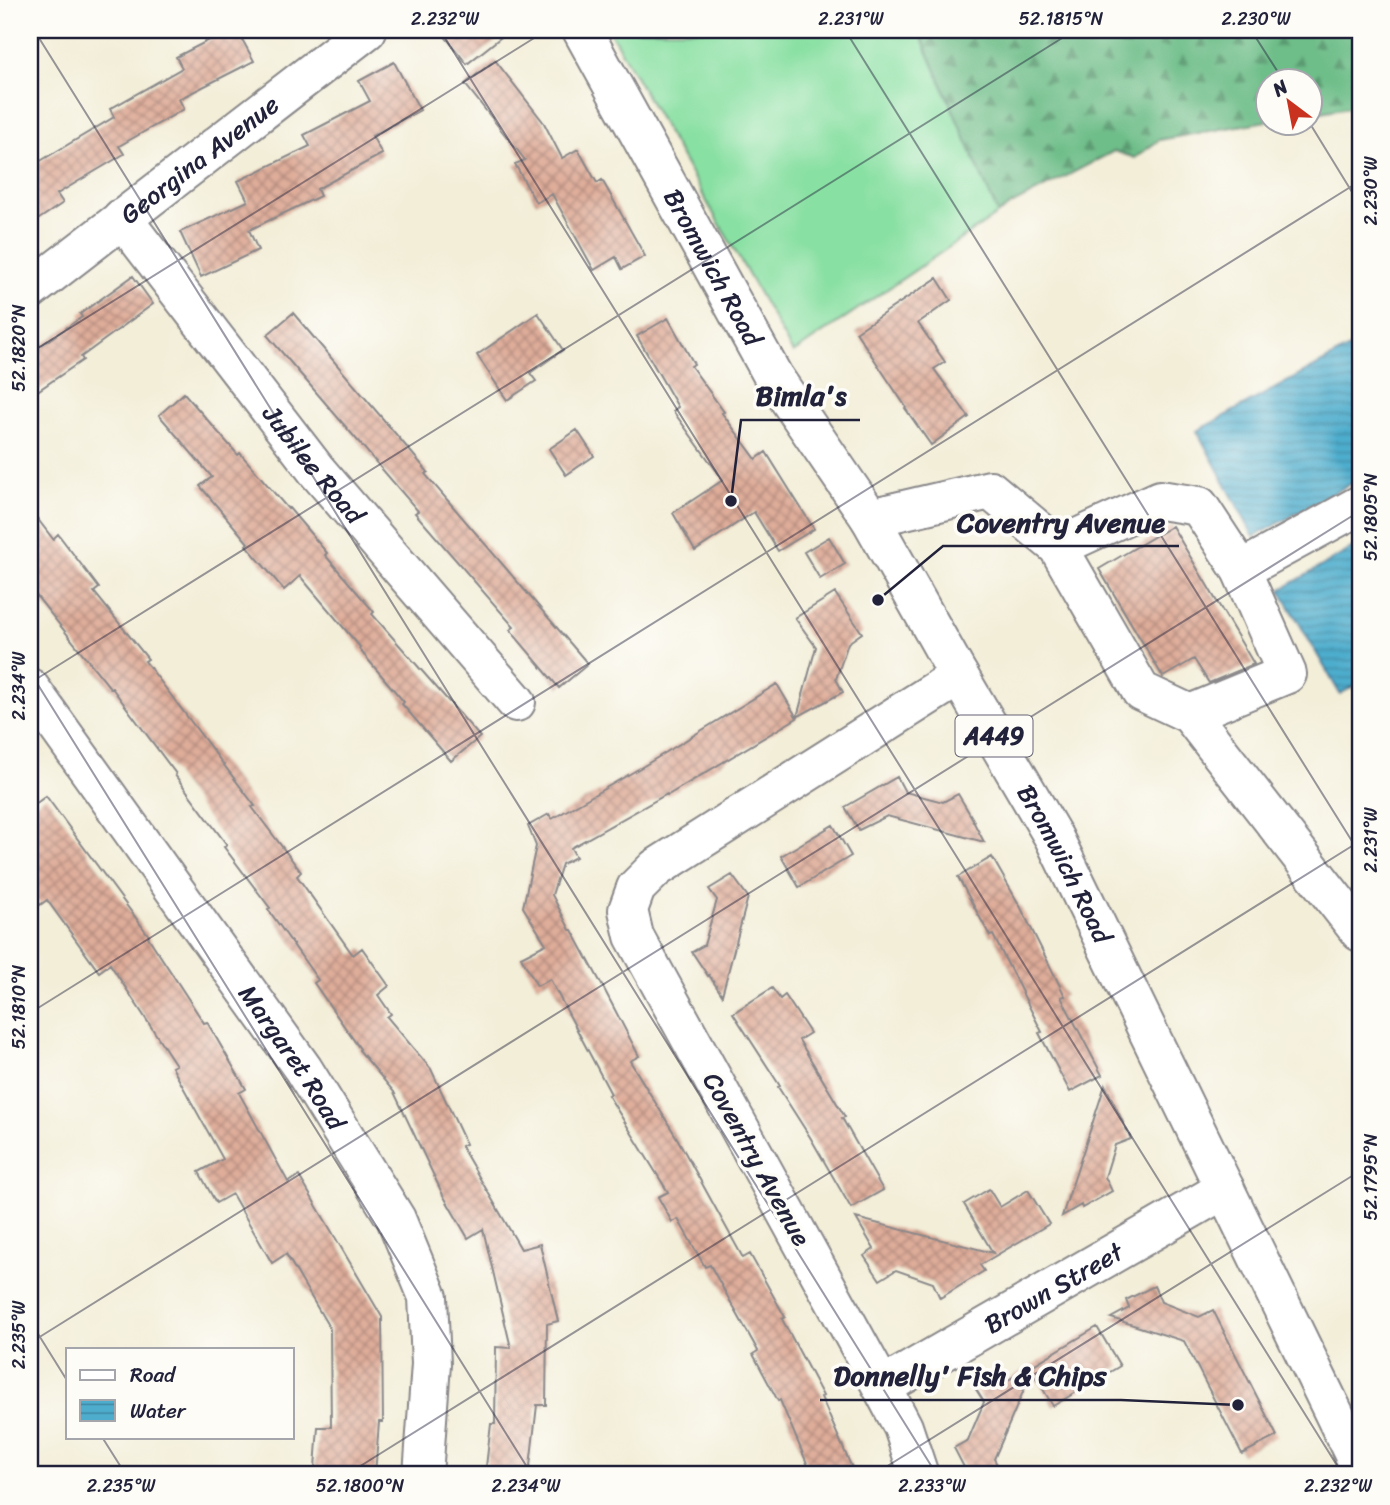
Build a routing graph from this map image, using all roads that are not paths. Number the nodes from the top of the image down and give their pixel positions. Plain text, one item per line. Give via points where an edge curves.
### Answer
1 (367, 30) edge
2 (582, 30) edge
3 (122, 218) junction
4 (30, 290) edge
5 (1360, 505) edge
6 (870, 518) junction
7 (1058, 547) junction
8 (1241, 570) junction
9 (959, 676) junction
10 (30, 688) edge
11 (516, 702) dead end
12 (1190, 714) junction
13 (1360, 932) edge
14 (1225, 1189) junction
15 (882, 1387) junction
16 (1360, 1467) edge
17 (423, 1475) edge
18 (919, 1475) edge

1 - 3 street, Georgina Avenue
2 - 6 street, Bromwich Road / A449 via 773,376
3 - 4 street, Georgina Avenue
3 - 11 street, Jubilee Road via 317,471
5 - 8 street
6 - 7 street via 989,490
6 - 9 street, Bromwich Road / A449
7 - 8 street via 1160,500 1199,506
7 - 12 street via 1141,691
8 - 12 street via 1287,674
9 - 14 street, Bromwich Road / A449 via 1054,838
9 - 15 street, Coventry Avenue via 656,868 636,888 628,910 634,936
10 - 17 street, Margaret Road via 303,1069 396,1219 428,1297 431,1364
12 - 13 street
14 - 15 street, Brown Street
14 - 16 street, Bromwich Road / A449
15 - 18 street, Coventry Avenue via 903,1427

